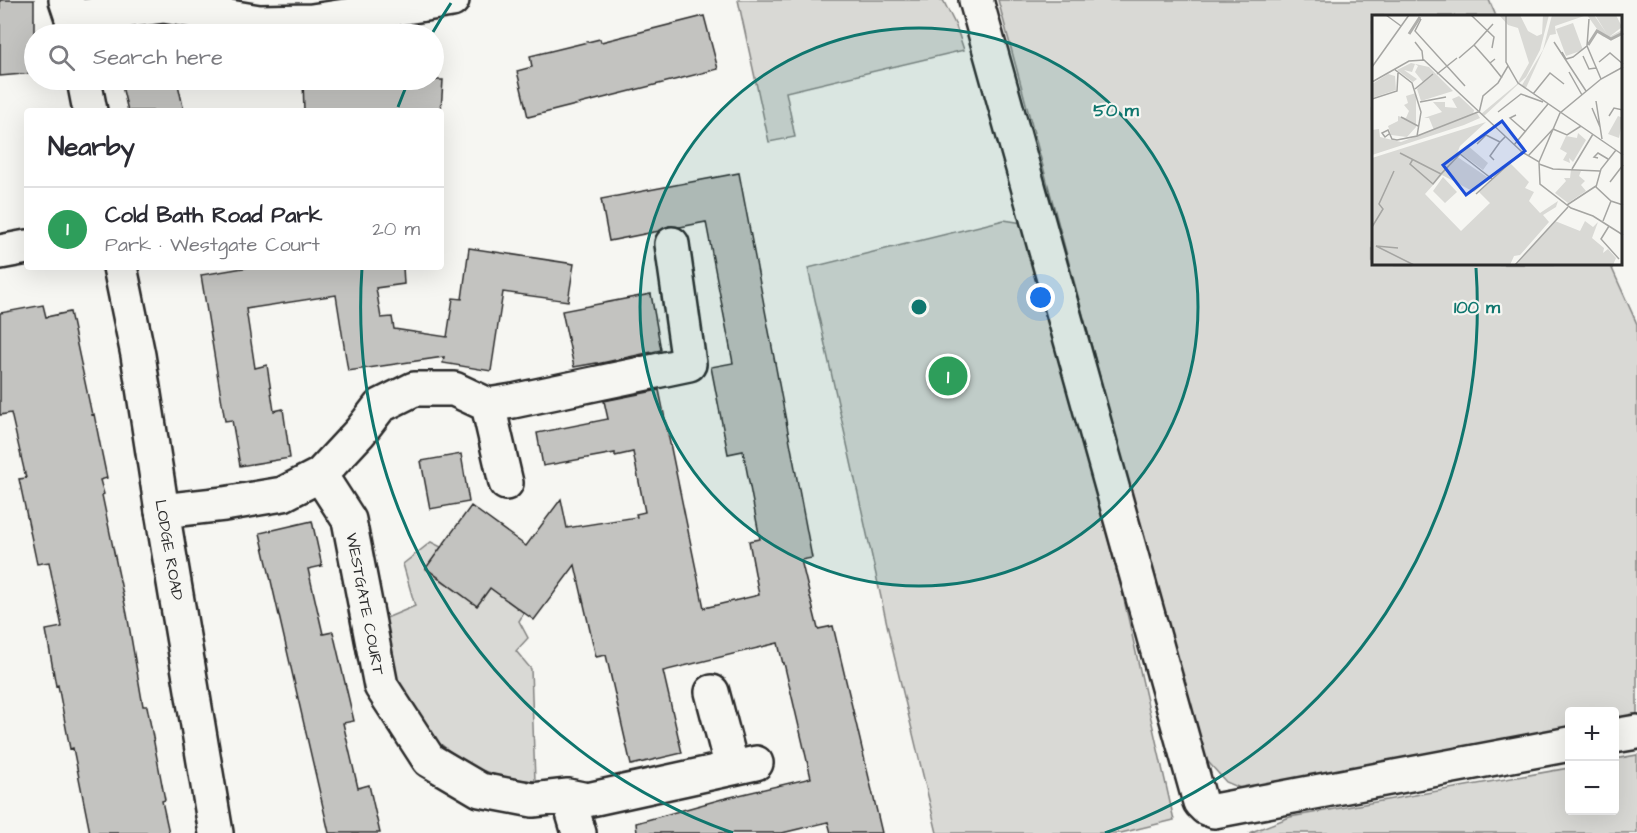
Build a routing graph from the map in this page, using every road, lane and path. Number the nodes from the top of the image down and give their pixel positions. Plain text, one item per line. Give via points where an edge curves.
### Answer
1 (452, 0) edge
2 (976, 0) edge
3 (71, 17) edge
4 (86, 90) edge
5 (89, 108) edge
6 (672, 244) dead end
7 (24, 248) edge
8 (0, 252) edge
9 (121, 270) edge
10 (488, 405) junction
11 (320, 475) junction
12 (506, 483) dead end
13 (162, 511) junction
14 (712, 692) dead end
15 (1637, 732) edge
16 (1619, 735) edge
17 (1565, 745) edge
18 (568, 796) junction
19 (216, 833) edge
20 (579, 833) edge

1 - 3 street via 312,21 259,22 164,6
2 - 17 street via 1200,802 1214,811
4 - 5 street
6 - 10 street via 689,364
7 - 8 street
9 - 13 street, LODGE ROAD
10 - 11 street via 454,389 414,389 380,406
10 - 12 street
11 - 13 street via 283,494
11 - 18 street, WESTGATE COURT via 350,520 381,686 429,760 480,790 533,800
13 - 19 street, LODGE ROAD
14 - 18 street, WESTGATE COURT via 744,765 587,800
15 - 16 street
18 - 20 street

